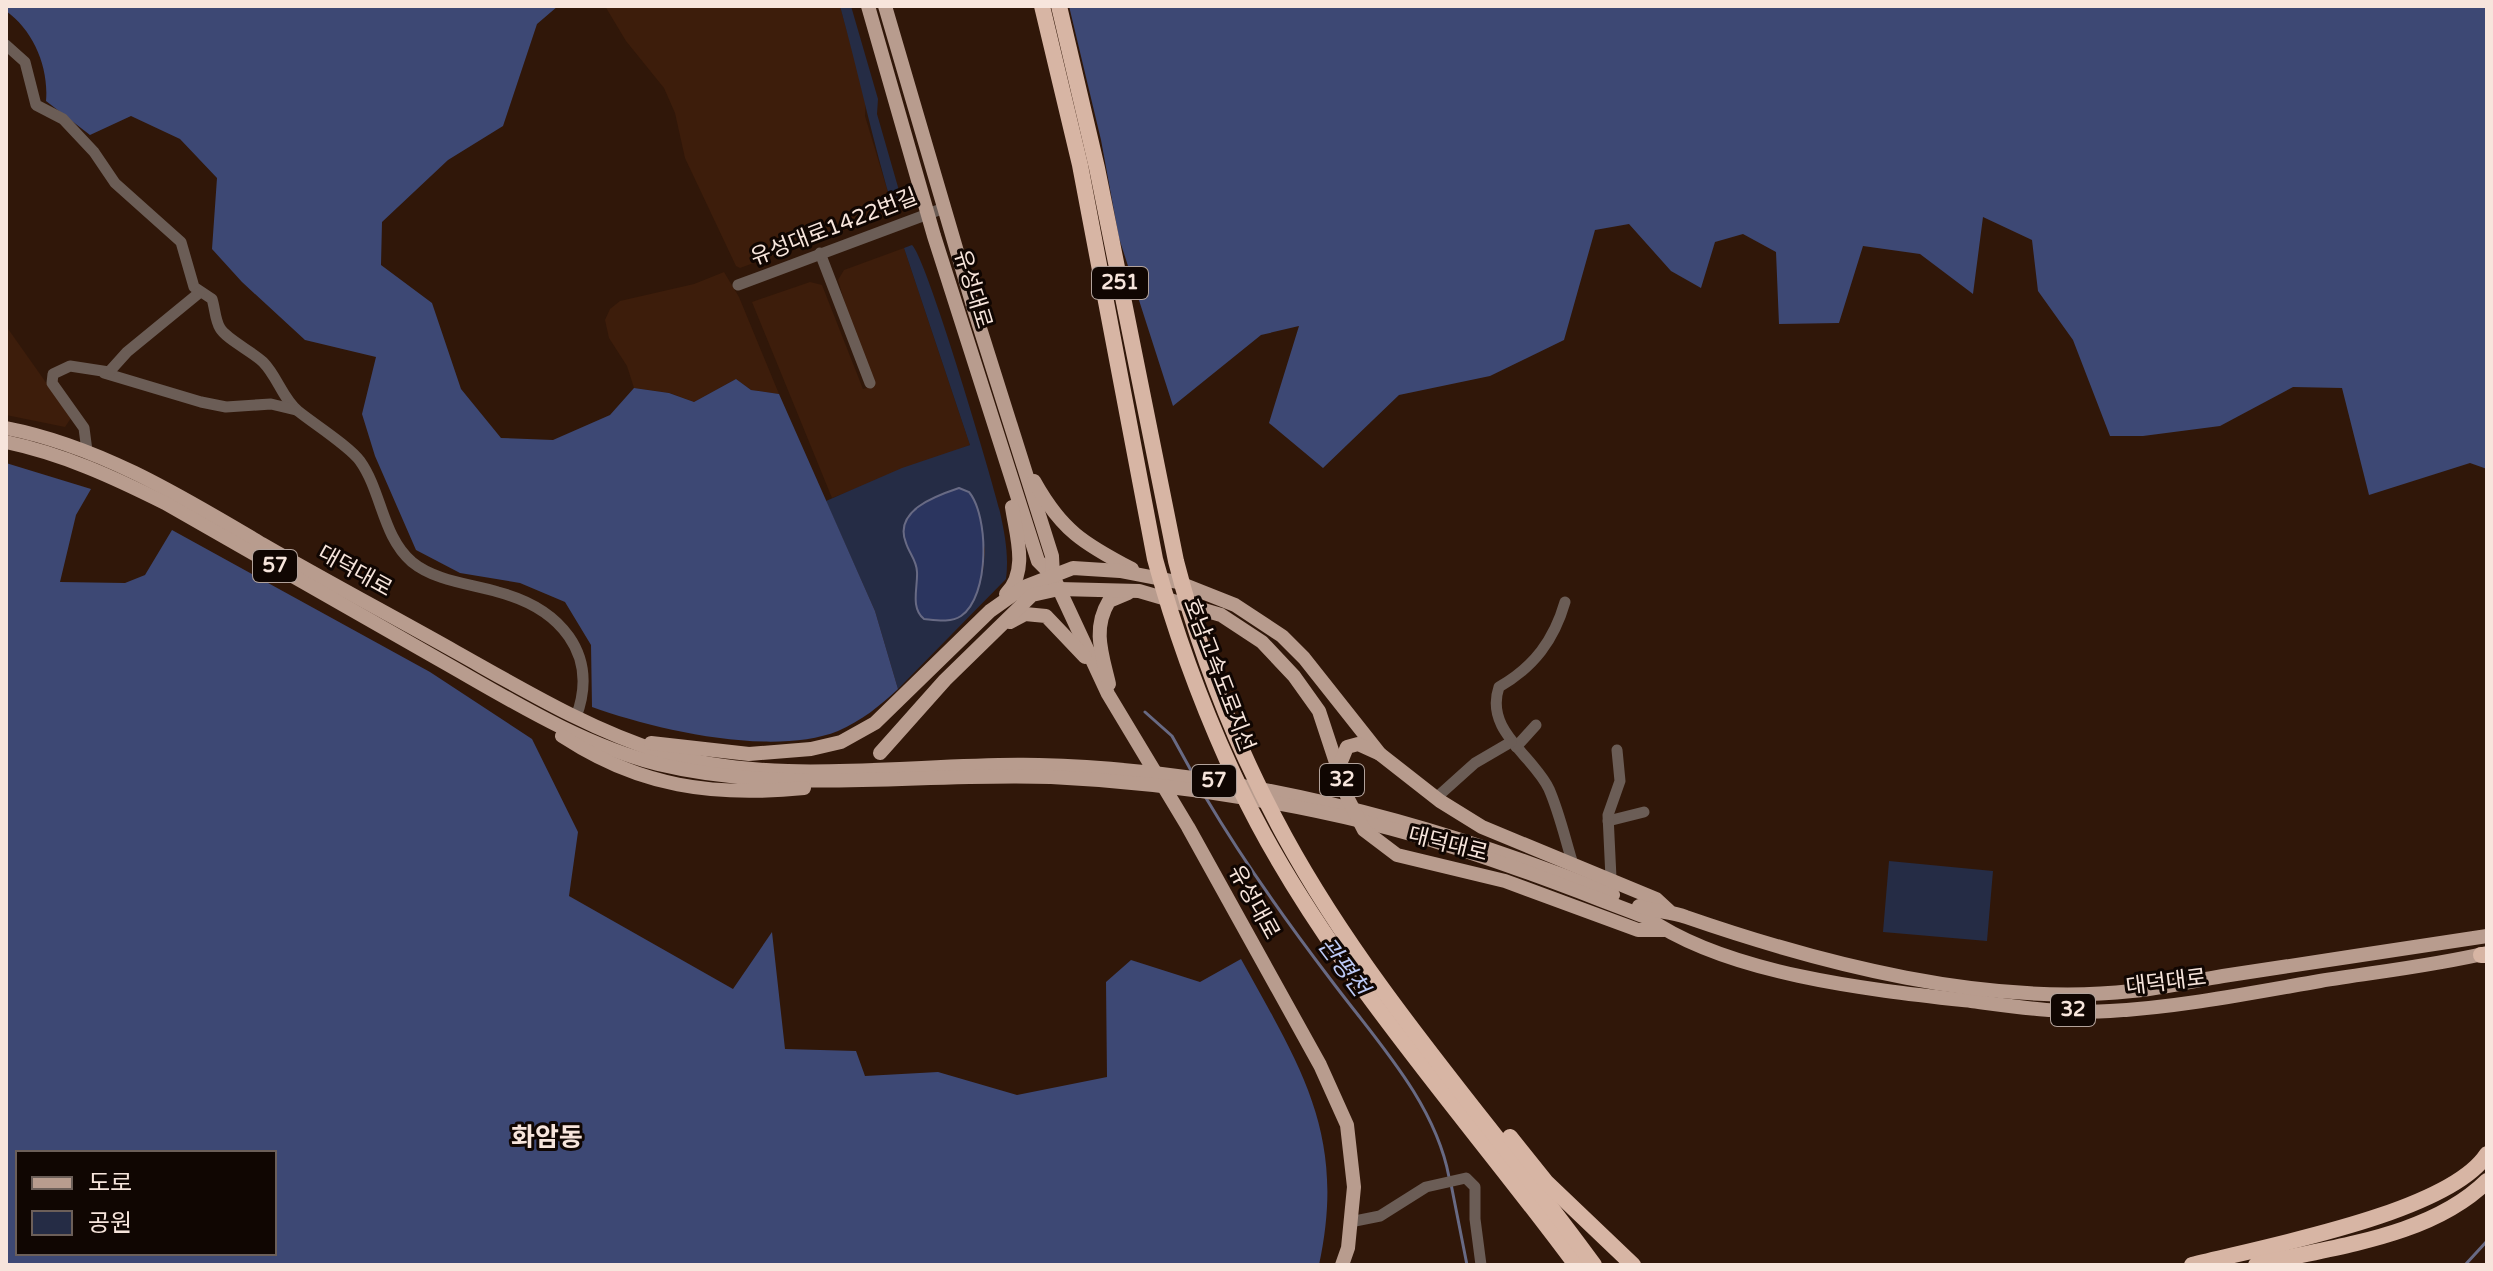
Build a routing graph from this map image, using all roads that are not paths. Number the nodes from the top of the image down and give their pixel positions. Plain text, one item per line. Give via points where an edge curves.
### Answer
1 (868, 6) edge
2 (885, 6) edge
3 (1042, 6) edge
4 (1059, 6) edge
5 (6, 45) edge
6 (944, 208) junction
7 (927, 213) junction
8 (820, 253) junction
9 (738, 285) dead end
10 (199, 293) junction
11 (104, 373) junction
12 (870, 383) dead end
13 (296, 410) junction
14 (6, 428) edge
15 (6, 442) edge
16 (1016, 443) junction
17 (87, 451) junction
18 (1008, 471) junction
19 (1143, 574) junction
20 (1056, 582) junction
21 (1118, 589) junction
22 (1139, 591) junction
23 (1565, 602) dead end
24 (990, 611) junction
25 (995, 630) junction
26 (1094, 666) junction
27 (1114, 704) junction
28 (534, 713) junction
29 (576, 717) junction
30 (1536, 725) dead end
31 (636, 743) junction
32 (1514, 744) junction
33 (1617, 750) dead end
34 (880, 753) dead end
35 (1380, 754) junction
36 (1338, 769) junction
37 (1045, 771) junction
38 (804, 788) dead end
39 (1436, 798) junction
40 (1644, 812) dead end
41 (1608, 821) junction
42 (1382, 822) junction
43 (1572, 861) junction
44 (1611, 878) junction
45 (1669, 911) junction
46 (1664, 930) junction
47 (2487, 936) edge
48 (1354, 948) junction
49 (2485, 954) edge
50 (2487, 1154) edge
51 (2487, 1181) edge
52 (1350, 1222) junction
53 (1342, 1265) edge
54 (1481, 1265) edge
55 (1576, 1265) edge
56 (1594, 1265) edge
57 (1633, 1265) edge
58 (2192, 1265) edge
59 (2256, 1265) edge

1 - 7 main road, 유성대로
2 - 6 main road, 유성대로 / 32
3 - 55 highway, 호남고속도로지선 / 251 via 1080,165 1155,559 1171,618 1239,786 1306,901 1454,1108
4 - 48 highway, 호남고속도로지선 / 251 via 1191,620 1256,782
5 - 10 street via 25,62 36,105 63,119 115,183 181,242
6 - 7 street, 유성대로1422번길
6 - 16 main road, 유성대로 / 32
7 - 8 street, 유성대로1422번길
7 - 18 main road, 유성대로
8 - 9 street, 유성대로1422번길
8 - 12 street
10 - 11 street
10 - 13 street via 212,299 221,330 266,364
11 - 13 street via 220,406 271,404
11 - 17 street via 65,366 52,379 84,428
13 - 29 street via 357,457 395,543 414,564 524,601 563,629 584,670 583,700
14 - 17 main road, 대덕대로 / 57
15 - 28 main road, 대덕대로 / 57 via 86,465 165,503
16 - 19 main road, 32 via 1063,525 1090,548
16 - 20 main road, 유성대로 / 32
17 - 29 main road, 대덕대로 / 57 via 179,495
18 - 20 main road, 유성대로 via 1038,561
18 - 24 main road via 1019,567 1012,587
19 - 20 main road, 대덕대로 via 1073,568
19 - 21 main road via 1118,575 1112,580
19 - 35 main road, 대덕대로 / 32 via 1212,594 1282,636
20 - 21 main road, 대덕대로 / 32
20 - 24 main road via 1024,587
20 - 25 main road via 1032,595
20 - 26 main road, 유성대로
21 - 22 main road, 대덕대로 / 32
22 - 27 main road via 1109,601 1099,621
22 - 36 main road, 대덕대로 / 32 via 1221,615 1262,642 1319,711
23 - 32 street via 1558,629 1538,659 1497,691 1495,709
24 - 31 main road via 875,723 841,742 749,754
25 - 26 main road via 1025,614 1046,616
25 - 34 main road
26 - 27 main road, 유성대로
27 - 52 main road, 유성대로 via 1320,1065 1347,1125 1354,1187
28 - 37 main road, 57 via 617,752 720,776 840,780
28 - 38 main road via 571,742 655,781 726,791
29 - 31 main road, 대덕대로 / 57
30 - 32 street
31 - 37 main road, 57 via 669,755 791,770
32 - 39 street via 1475,763
32 - 43 street via 1548,788
33 - 41 street via 1620,781
35 - 36 main road via 1358,744 1347,747
35 - 39 main road, 대덕대로 / 32
36 - 46 main road, 대덕대로 / 32 via 1364,830 1397,855 1505,881 1638,930
37 - 42 main road, 57 via 1222,782
39 - 43 main road, 대덕대로 / 32 via 1482,827
40 - 41 street
41 - 44 street
42 - 45 main road, 대덕대로 / 57 via 1479,843 1652,911
42 - 46 main road, 대덕대로 / 57 via 1646,917
43 - 44 main road, 대덕대로 / 32
44 - 45 main road, 대덕대로 / 32 via 1656,899
45 - 47 main road, 대덕대로 / 32 via 1855,968 2068,994 2132,991
46 - 49 main road, 대덕대로 / 32 via 1826,982 1992,1004 2094,1011 2192,1002
48 - 56 highway, 호남고속도로지선 / 251
48 - 57 highway via 1370,956 1546,1182
50 - 58 highway via 2453,1186 2396,1212
51 - 59 highway via 2469,1199 2403,1229
52 - 53 main road, 유성대로
52 - 54 street via 1380,1216 1426,1187 1466,1178 1475,1187

